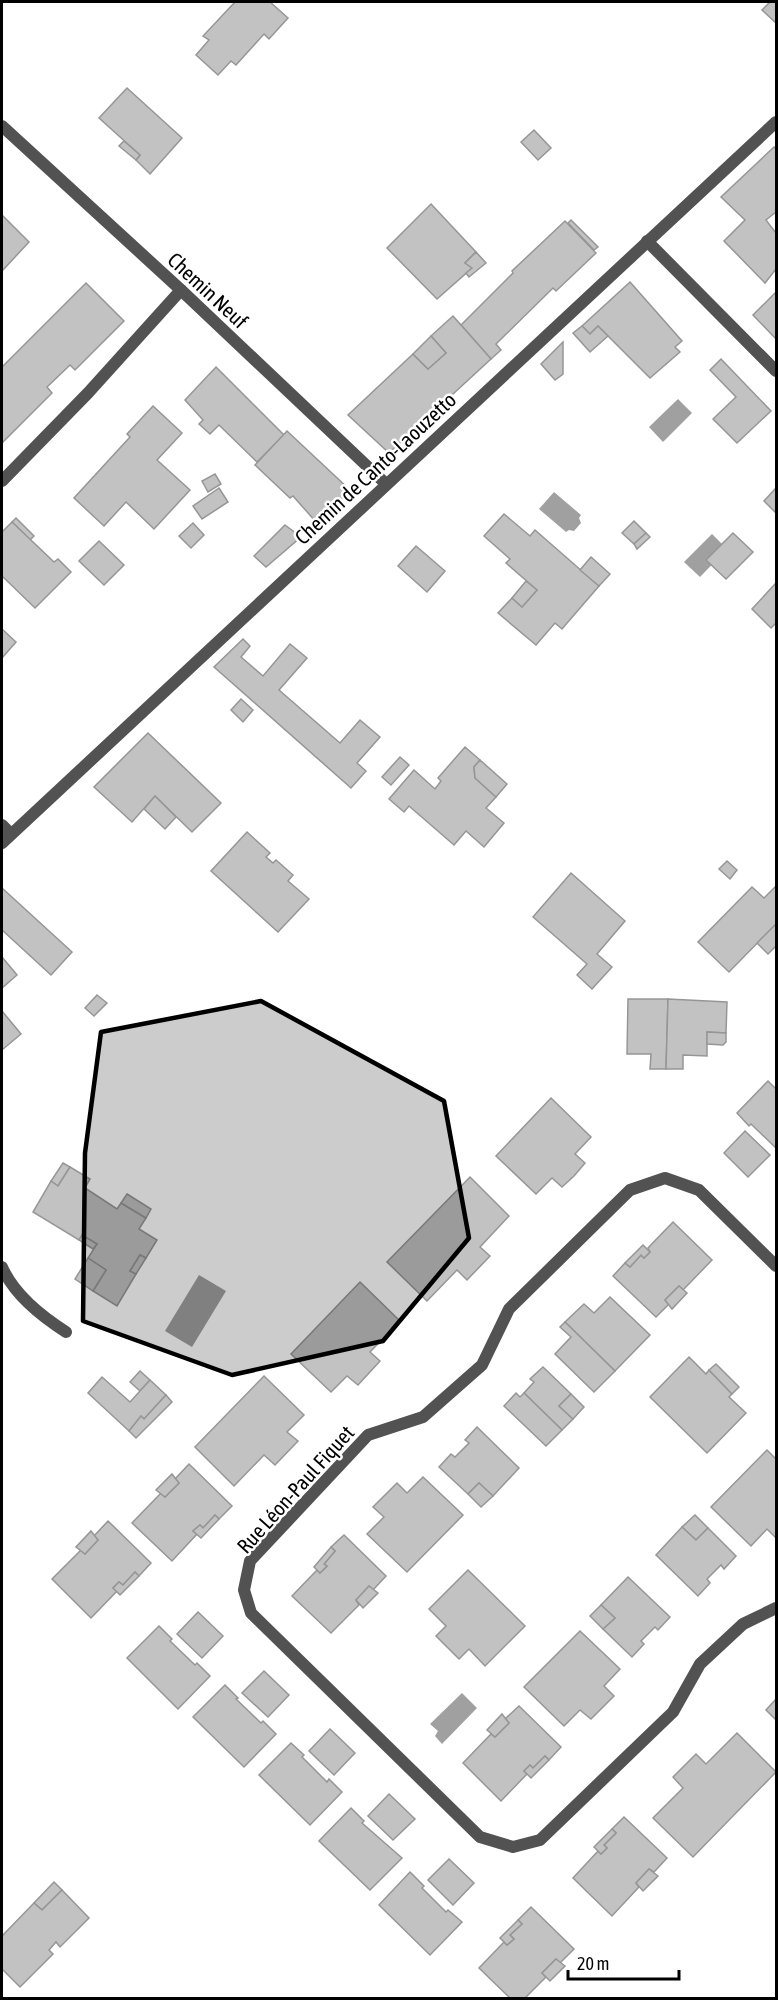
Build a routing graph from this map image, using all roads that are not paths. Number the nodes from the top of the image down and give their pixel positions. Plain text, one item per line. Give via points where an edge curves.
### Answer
1 (777, 123) edge
2 (2, 126) edge
3 (647, 241) junction
4 (181, 290) junction
5 (777, 371) edge
6 (2, 481) edge
7 (386, 484) junction
8 (6, 829) edge
9 (2, 843) edge
10 (777, 1266) edge
11 (2, 1267) edge
12 (66, 1332) dead end
13 (777, 1608) edge

1 - 3 street, Chemin de Canto-Laouzetto
2 - 4 street, Chemin Neuf
3 - 5 street
3 - 7 street, Chemin de Canto-Laouzetto
4 - 6 street
4 - 7 street, Chemin Neuf
7 - 8 street, Chemin de Canto-Laouzetto
8 - 9 street, Chemin de Canto-Laouzetto
10 - 13 street, Rue Léon-Paul Fiquet via 699,1190 665,1178 630,1190 508,1309 482,1365 423,1417 368,1435 250,1561 244,1590 251,1613 480,1837 513,1847 540,1840 673,1712 700,1664 743,1624
11 - 12 street via 8,1281 45,1318

